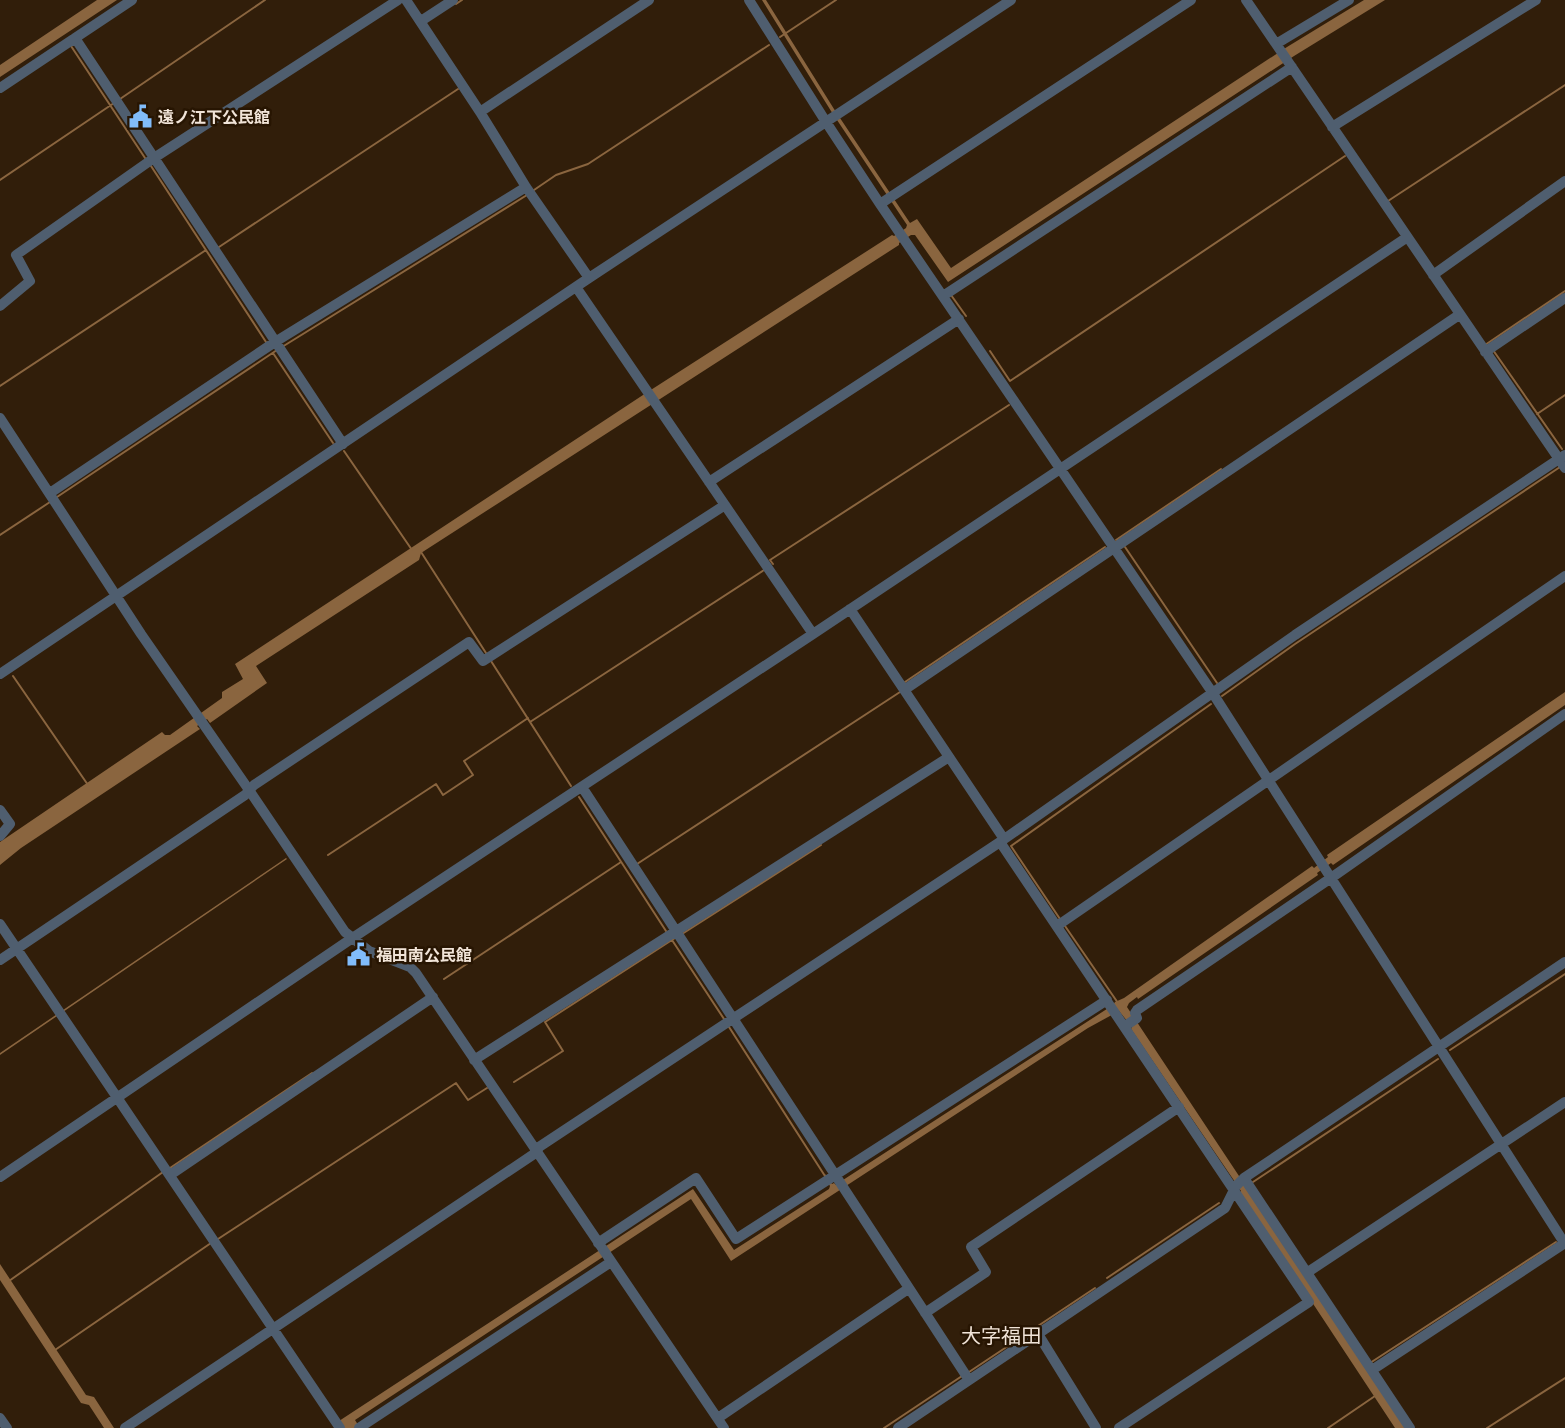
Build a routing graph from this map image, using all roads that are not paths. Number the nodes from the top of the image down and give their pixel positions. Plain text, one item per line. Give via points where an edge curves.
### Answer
1 (132, 0) edge
2 (398, 0) edge
3 (406, 0) edge
4 (453, 0) edge
5 (649, 0) edge
6 (749, 0) edge
7 (1011, 0) edge
8 (1191, 0) edge
9 (1246, 0) edge
10 (1348, 0) edge
11 (1536, 0) edge
12 (421, 21) junction
13 (75, 38) junction
14 (1278, 47) junction
15 (1290, 65) junction
16 (0, 88) edge
17 (480, 112) junction
18 (833, 118) junction
19 (1332, 127) junction
20 (154, 158) junction
21 (1565, 181) edge
22 (529, 191) junction
23 (887, 200) junction
24 (1407, 238) junction
25 (1433, 275) junction
26 (589, 278) junction
27 (576, 287) junction
28 (943, 296) junction
29 (1565, 298) edge
30 (0, 306) edge
31 (1459, 315) junction
32 (958, 319) junction
33 (278, 347) junction
34 (1485, 352) junction
35 (0, 418) edge
36 (343, 444) junction
37 (1563, 463) edge
38 (1060, 469) junction
39 (709, 482) junction
40 (53, 497) junction
41 (725, 505) junction
42 (1114, 548) junction
43 (1565, 576) edge
44 (116, 596) junction
45 (850, 609) junction
46 (813, 634) junction
47 (0, 674) edge
48 (904, 690) junction
49 (1212, 692) junction
50 (1565, 714) edge
51 (949, 757) junction
52 (1268, 780) junction
53 (582, 787) junction
54 (249, 790) junction
55 (0, 810) edge
56 (0, 836) edge
57 (1002, 841) junction
58 (1328, 874) junction
59 (0, 924) edge
60 (1061, 924) junction
61 (676, 932) junction
62 (351, 939) junction
63 (17, 949) junction
64 (0, 960) edge
65 (1565, 963) edge
66 (433, 997) junction
67 (1108, 1001) junction
68 (733, 1019) junction
69 (1125, 1026) junction
70 (1439, 1047) junction
71 (474, 1060) junction
72 (118, 1097) junction
73 (1565, 1102) edge
74 (1179, 1107) junction
75 (1501, 1144) junction
76 (537, 1152) junction
77 (170, 1175) junction
78 (0, 1177) edge
79 (832, 1179) junction
80 (1242, 1184) junction
81 (1565, 1243) edge
82 (604, 1252) junction
83 (1308, 1272) junction
84 (908, 1289) junction
85 (925, 1313) junction
86 (273, 1328) junction
87 (1038, 1334) junction
88 (1369, 1366) junction
89 (966, 1376) junction
90 (0, 1418) edge
91 (721, 1423) edge
92 (339, 1426) edge
93 (360, 1427) edge
94 (7, 1428) edge
95 (126, 1428) edge
96 (898, 1428) edge
97 (1096, 1428) edge
98 (1119, 1428) edge
99 (1410, 1428) edge

1 - 13 street
2 - 20 street
3 - 12 street
4 - 12 street
5 - 17 street
6 - 18 street
7 - 18 street
8 - 23 street
9 - 14 street
10 - 14 street
11 - 19 street
12 - 17 street
13 - 16 street
13 - 20 street
14 - 15 street
15 - 19 street
15 - 28 street
17 - 22 street
18 - 23 street
18 - 26 street
19 - 24 street
20 - 30 street via 16,255 30,281
20 - 33 street
21 - 25 street
22 - 26 street
22 - 33 street
23 - 28 street via 902,236
24 - 25 street
24 - 38 street
25 - 31 street
26 - 27 street
27 - 36 street
27 - 39 street
28 - 32 street
29 - 34 street
31 - 34 street
31 - 42 street
32 - 38 street
32 - 39 street
33 - 36 street
33 - 40 street
34 - 37 street
35 - 40 street
36 - 44 street
37 - 49 street
38 - 42 street
38 - 45 street
39 - 41 street
40 - 44 street
41 - 46 street
41 - 54 street via 483,661 469,642
42 - 48 street
42 - 49 street
43 - 52 street
44 - 47 street
44 - 54 street
45 - 46 street
45 - 48 street
46 - 53 street
48 - 51 street
49 - 52 street
49 - 57 street
50 - 58 street
51 - 57 street
51 - 61 street
52 - 58 street
52 - 60 street
53 - 61 street
53 - 62 street
54 - 62 street
54 - 63 street
55 - 56 street via 10,824
57 - 60 street
57 - 68 street
58 - 69 street via 1137,1010 1137,1017
58 - 70 street
59 - 63 street
60 - 67 street
61 - 68 street
61 - 71 street
62 - 66 street via 369,951 410,967
62 - 72 street
63 - 64 street
63 - 72 street
65 - 70 street
66 - 71 street
66 - 77 street
67 - 69 street
67 - 79 street
68 - 76 street via 539,1147
68 - 79 street
69 - 74 street
70 - 75 street
70 - 80 street
71 - 76 street
72 - 77 street
72 - 78 street
73 - 75 street
74 - 80 street
74 - 85 street via 971,1247 986,1272
75 - 81 street
75 - 83 street
76 - 82 street
76 - 86 street
77 - 86 street
79 - 82 street via 736,1239 696,1178
79 - 84 street via 845,1190
80 - 83 street
80 - 87 street via 1225,1208
80 - 98 street via 1309,1302
81 - 88 street
82 - 91 street
82 - 93 street
83 - 88 street
84 - 85 street
84 - 91 street
85 - 89 street
86 - 92 street
86 - 95 street
87 - 89 street
87 - 97 street
88 - 99 street
89 - 96 street
90 - 94 street

